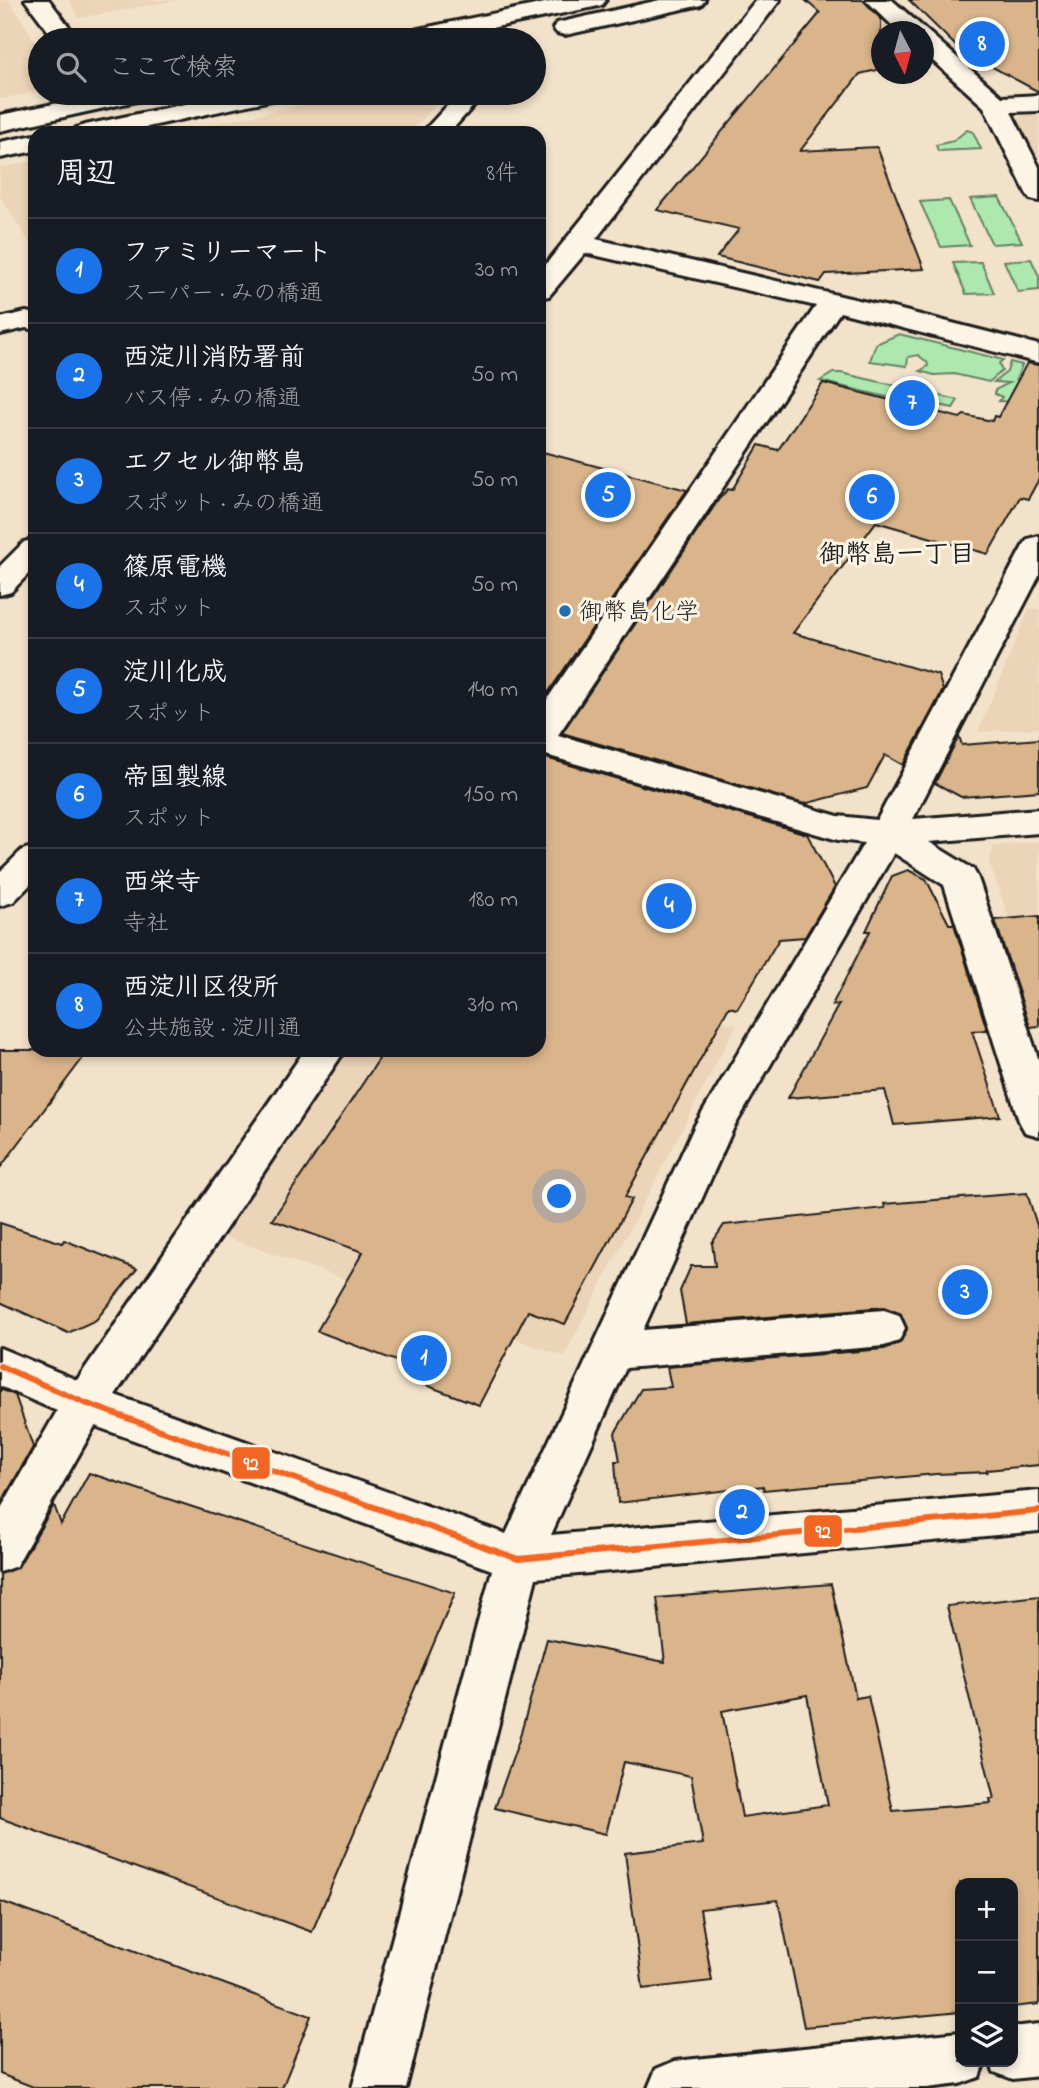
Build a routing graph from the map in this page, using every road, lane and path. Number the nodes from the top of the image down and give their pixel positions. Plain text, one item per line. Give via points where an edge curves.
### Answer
1 (37, 0) edge
2 (594, 0) edge
3 (693, 0) edge
4 (768, 0) edge
5 (878, 0) edge
6 (573, 10) edge
7 (902, 21) edge
8 (58, 28) edge
9 (468, 28) edge
10 (537, 28) edge
11 (934, 49) edge
12 (1039, 103) edge
13 (73, 105) edge
14 (215, 105) edge
15 (462, 105) edge
16 (995, 105) junction
17 (0, 123) edge
18 (118, 126) edge
19 (442, 126) edge
20 (28, 144) edge
21 (0, 150) edge
22 (1039, 193) edge
23 (579, 243) junction
24 (546, 282) edge
25 (832, 303) junction
26 (28, 321) edge
27 (0, 326) edge
28 (1039, 354) edge
29 (1039, 546) edge
30 (28, 556) edge
31 (0, 585) edge
32 (546, 729) edge
33 (546, 741) edge
34 (1039, 821) edge
35 (888, 833) junction
36 (28, 866) edge
37 (0, 893) edge
38 (321, 1057) edge
39 (1039, 1121) edge
40 (884, 1328) dead end
41 (612, 1351) junction
42 (0, 1366) edge
43 (85, 1403) junction
44 (1039, 1511) edge
45 (0, 1552) edge
46 (518, 1559) junction
47 (1039, 2050) edge
48 (1018, 2052) edge
49 (955, 2059) edge
50 (379, 2088) edge
51 (675, 2088) edge

1 - 8 street
2 - 6 street
3 - 6 street
4 - 23 street
5 - 7 street
6 - 9 street
6 - 10 street
11 - 16 street
12 - 16 street
13 - 17 street
14 - 18 street
15 - 19 street
16 - 22 street
20 - 21 street
23 - 24 street
23 - 25 street
25 - 28 street
25 - 32 street
26 - 27 street
29 - 35 street
30 - 31 street
33 - 35 street via 838,828
34 - 35 street
35 - 39 street via 960,878
35 - 41 street via 715,1125
36 - 37 street
38 - 43 street
40 - 41 street
41 - 46 street
42 - 43 street
43 - 45 street
43 - 46 street
44 - 46 street
46 - 50 street
47 - 48 street
49 - 51 street

